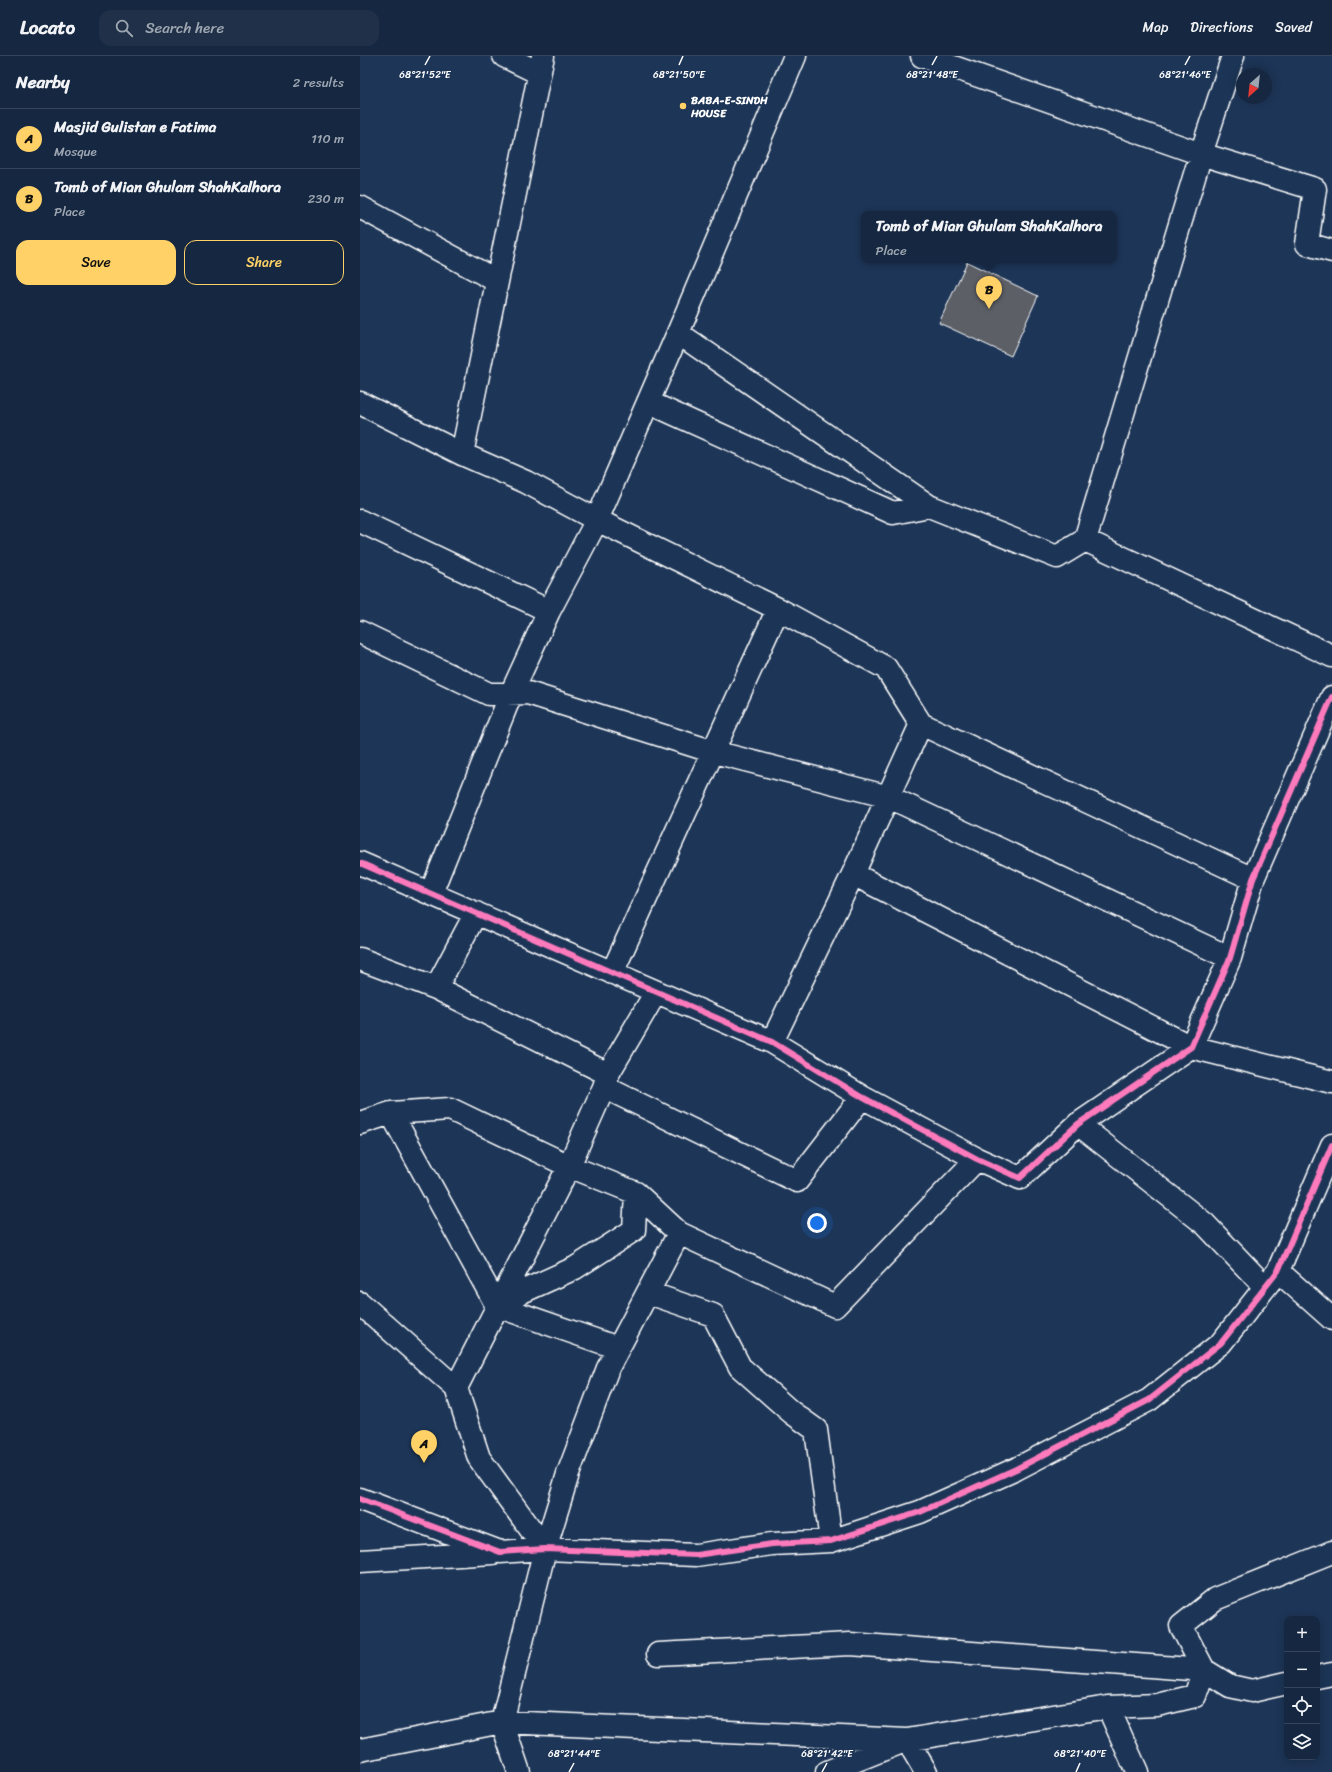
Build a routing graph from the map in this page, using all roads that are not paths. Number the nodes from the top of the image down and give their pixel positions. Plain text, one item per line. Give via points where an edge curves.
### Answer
1 (504, 56) edge
2 (795, 56) edge
3 (922, 56) edge
4 (1233, 56) edge
5 (541, 64) edge
6 (1201, 154) junction
7 (360, 207) edge
8 (1332, 251) edge
9 (497, 281) junction
10 (678, 333) junction
11 (648, 402) junction
12 (360, 403) edge
13 (462, 454) junction
14 (929, 506) junction
15 (597, 520) junction
16 (360, 521) edge
17 (1085, 540) junction
18 (778, 609) junction
19 (549, 611) junction
20 (360, 632) edge
21 (1332, 656) edge
22 (511, 694) junction
23 (1332, 697) edge
24 (921, 724) junction
25 (714, 752) junction
26 (888, 797) junction
27 (360, 863) edge
28 (853, 874) junction
29 (1253, 879) junction
30 (432, 893) junction
31 (476, 913) junction
32 (1230, 958) junction
33 (360, 959) edge
34 (612, 973) junction
35 (436, 988) junction
36 (656, 992) junction
37 (772, 1042) junction
38 (1191, 1047) junction
39 (606, 1081) junction
40 (1332, 1082) edge
41 (862, 1097) junction
42 (391, 1113) junction
43 (360, 1123) edge
44 (1078, 1124) junction
45 (1332, 1145) edge
46 (977, 1159) junction
47 (569, 1166) junction
48 (636, 1193) junction
49 (679, 1233) junction
50 (1271, 1279) junction
51 (649, 1293) junction
52 (360, 1303) edge
53 (497, 1306) junction
54 (1332, 1319) edge
55 (618, 1348) junction
56 (456, 1388) junction
57 (360, 1499) edge
58 (831, 1541) junction
59 (545, 1549) junction
60 (500, 1552) junction
61 (1332, 1552) edge
62 (360, 1561) edge
63 (658, 1654) dead end
64 (1204, 1670) junction
65 (1332, 1674) edge
66 (1320, 1676) edge
67 (1284, 1684) edge
68 (1108, 1707) junction
69 (502, 1722) junction
70 (907, 1740) junction
71 (360, 1750) edge
72 (519, 1772) edge
73 (827, 1772) edge
74 (926, 1772) edge
75 (1137, 1772) edge

1 - 5 street
2 - 10 street
3 - 6 street
4 - 6 street
5 - 9 street
6 - 8 street via 1315,189 1307,244
6 - 17 street
7 - 9 street
9 - 13 street
10 - 11 street
10 - 14 street
11 - 14 street via 893,513
11 - 15 street
12 - 13 street
13 - 15 street via 526,482
14 - 17 street via 1057,557
15 - 18 street
15 - 19 street
16 - 19 street
17 - 21 street
18 - 24 street via 886,668
18 - 25 street
19 - 22 street
20 - 22 street via 489,694
22 - 25 street via 528,693
22 - 30 street
23 - 29 street
24 - 26 street
24 - 29 street
25 - 26 street
25 - 34 street
26 - 28 street
26 - 32 street
27 - 30 street
28 - 37 street
28 - 38 street
29 - 32 street
30 - 31 street
31 - 34 street
31 - 35 street
32 - 38 street
33 - 35 street
34 - 36 street
35 - 39 street
36 - 37 street
36 - 39 street
37 - 41 street
38 - 40 street
38 - 44 street
39 - 41 street via 797,1181
39 - 47 street
41 - 46 street
42 - 43 street
42 - 47 street via 450,1109
42 - 53 street
44 - 46 street via 1020,1178
44 - 50 street
45 - 50 street
46 - 49 street via 835,1306
47 - 48 street
47 - 53 street
48 - 49 street
48 - 53 street via 634,1230 575,1268
49 - 51 street
50 - 54 street
50 - 58 street via 1221,1343 1149,1400 1016,1469 934,1506
51 - 55 street
51 - 58 street via 713,1315 740,1367 791,1412 816,1430
52 - 56 street
53 - 55 street
53 - 56 street
55 - 59 street via 568,1474
56 - 59 street via 479,1458
57 - 60 street
58 - 59 street via 772,1544 696,1555
59 - 60 street
59 - 69 street
60 - 62 street
61 - 64 street via 1215,1599 1181,1626
63 - 64 street via 850,1644
64 - 67 street via 1230,1686 1252,1690
64 - 68 street via 1195,1696 1157,1704
65 - 66 street
68 - 70 street
68 - 75 street
69 - 70 street
69 - 71 street
69 - 72 street
70 - 73 street
70 - 74 street

